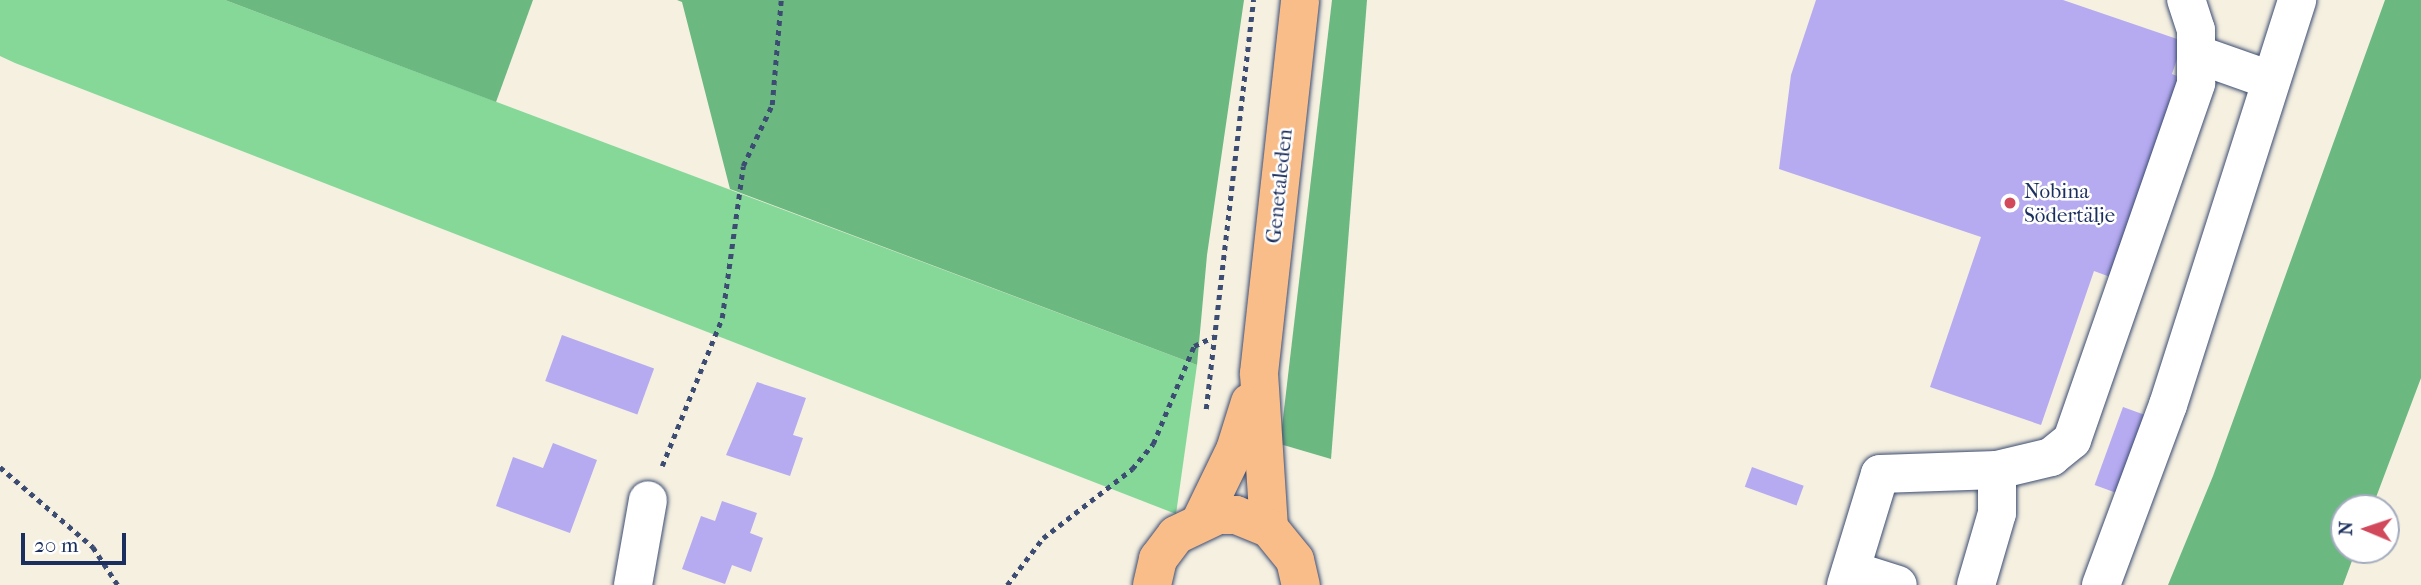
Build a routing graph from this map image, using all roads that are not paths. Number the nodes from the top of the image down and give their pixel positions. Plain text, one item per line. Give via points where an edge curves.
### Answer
1 (1300, 0) edge
2 (2186, 0) edge
3 (2297, 0) edge
4 (2199, 55) junction
5 (2270, 80) junction
6 (1259, 373) junction
7 (1997, 470) junction
8 (648, 500) road end
9 (1200, 520) junction
10 (1269, 528) junction
11 (1298, 572) edge
12 (1849, 577) edge
13 (633, 585) edge
14 (1152, 585) edge
15 (1324, 585) edge
16 (1898, 585) edge
17 (1976, 585) edge
18 (2101, 585) edge

1 - 6 main road, Genetaleden
2 - 4 street
3 - 5 street
4 - 5 street
4 - 7 street via 2196,83 2072,440 2051,457
5 - 18 street via 2168,405
6 - 9 main road, Genetaleden via 1235,450
6 - 10 main road, Genetaleden
7 - 12 street via 1880,474
7 - 17 street via 1997,513
8 - 13 street
9 - 10 main road via 1236,515
9 - 14 main road via 1166,546
10 - 11 main road
11 - 15 street
12 - 16 street

